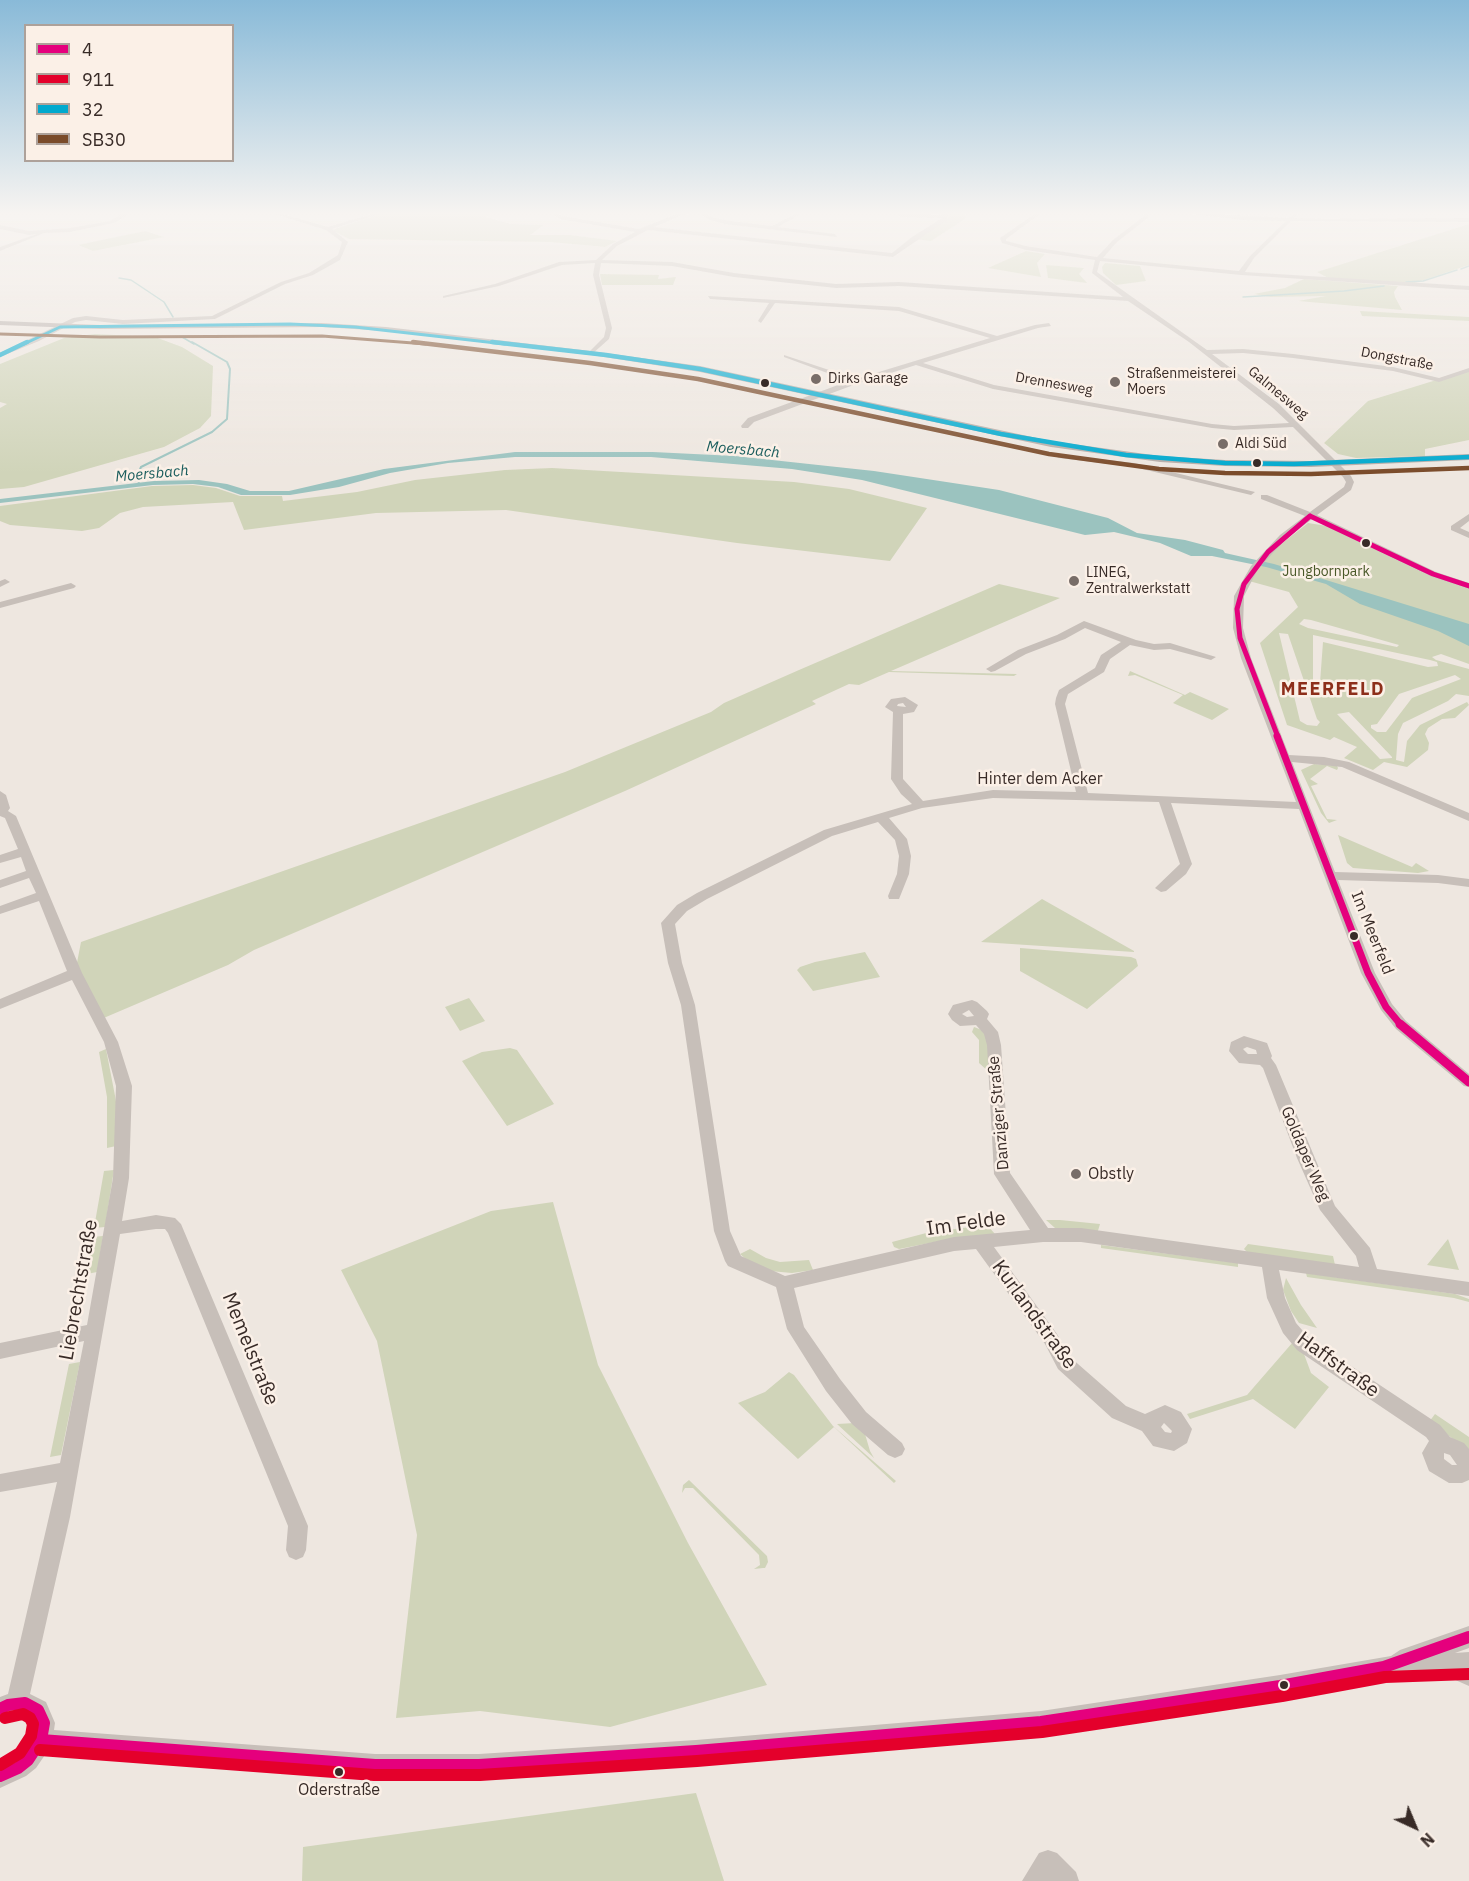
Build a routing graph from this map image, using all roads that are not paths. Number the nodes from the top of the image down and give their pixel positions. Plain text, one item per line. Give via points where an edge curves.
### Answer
1 (251, 299) edge
2 (602, 299) edge
3 (738, 299) edge
4 (1125, 299) edge
5 (1128, 299) joint
6 (773, 301) junction
7 (761, 321) dead end
8 (0, 323) edge
9 (32, 325) junction
10 (1049, 325) dead end
11 (65, 326) junction
12 (37, 337) junction
13 (996, 338) junction
14 (28, 343) junction
15 (1206, 352) junction
16 (591, 353) junction
17 (0, 355) edge
18 (786, 356) dead end
19 (916, 363) junction
20 (1469, 370) edge
21 (856, 381) junction
22 (819, 395) junction
23 (1296, 425) junction
24 (745, 426) dead end
25 (1059, 456) dead end
26 (1469, 458) edge
27 (1334, 464) junction
28 (1251, 492) dead end
29 (1264, 497) dead end
30 (1310, 516) junction
31 (1469, 517) edge
32 (1469, 536) edge
33 (71, 586) dead end
34 (1469, 586) edge
35 (1, 603) edge
36 (1128, 642) junction
37 (1211, 657) dead end
38 (992, 669) dead end
39 (898, 711) dead end
40 (1285, 758) junction
41 (1297, 788) junction
42 (0, 795) edge
43 (1083, 796) junction
44 (1164, 799) junction
45 (1275, 803) junction
46 (920, 805) junction
47 (1303, 806) junction
48 (1, 812) edge
49 (880, 816) junction
50 (1469, 817) edge
51 (25, 851) junction
52 (0, 859) edge
53 (33, 873) junction
54 (1332, 876) junction
55 (1469, 883) edge
56 (0, 884) edge
57 (1161, 888) dead end
58 (44, 895) junction
59 (894, 896) dead end
60 (0, 910) edge
61 (75, 973) junction
62 (0, 1004) edge
63 (979, 1020) dead end
64 (1262, 1059) dead end
65 (1469, 1082) edge
66 (112, 1229) junction
67 (1043, 1235) junction
68 (981, 1242) junction
69 (1269, 1261) junction
70 (1370, 1275) junction
71 (784, 1283) junction
72 (1469, 1289) edge
73 (95, 1331) junction
74 (0, 1351) edge
75 (1150, 1425) dead end
76 (1443, 1444) dead end
77 (895, 1449) dead end
78 (68, 1471) junction
79 (0, 1483) edge
80 (296, 1550) dead end
81 (1469, 1637) edge
82 (1469, 1663) edge
83 (1444, 1664) junction
84 (1384, 1667) junction
85 (1469, 1676) edge
86 (9, 1706) edge
87 (41, 1740) junction
88 (0, 1776) edge
89 (1034, 1881) edge
90 (1067, 1881) edge

1 - 11 street via 213,318 114,322 86,318
2 - 16 street via 609,328 606,338
3 - 6 street
4 - 5 street
5 - 15 street, Galmesweg
6 - 7 street
6 - 13 street via 906,310
8 - 9 main road
9 - 11 main road
9 - 12 street via 44,332
10 - 13 street
11 - 12 street
11 - 14 street
11 - 16 main road via 322,325
12 - 14 street
13 - 19 street
14 - 17 street
15 - 20 street, Dongstraße via 1293,356 1394,369 1439,380
15 - 23 street, Galmesweg
16 - 22 main road via 700,369
18 - 21 street
19 - 21 street
19 - 23 street, Drennesweg via 993,387 1212,426
21 - 22 street
22 - 24 street via 751,420
22 - 27 main road via 1090,451 1225,463
23 - 27 street, Galmesweg
25 - 28 street via 1127,463
26 - 27 main road
27 - 30 street, Im Meerfeld via 1347,476 1350,485
29 - 30 street
30 - 34 street via 1432,574
30 - 40 street, Im Meerfeld via 1261,559 1239,596 1238,628 1246,658
31 - 32 street via 1454,528
33 - 35 street
36 - 37 street via 1170,646
36 - 38 street via 1084,624
36 - 43 street via 1104,657 1100,670 1060,698
39 - 46 street via 897,778
40 - 41 street, Im Meerfeld
40 - 50 street via 1345,764
41 - 45 street
41 - 47 street, Im Meerfeld
42 - 48 street, Liebrechtstraße via 4,808
43 - 44 street, Hinter dem Acker
43 - 46 street, Hinter dem Acker via 993,794
44 - 45 street, Hinter dem Acker
44 - 57 street via 1186,864 1182,872
45 - 47 street, Hinter dem Acker
46 - 49 street, Hinter dem Acker
47 - 54 street, Im Meerfeld
48 - 51 street, Liebrechtstraße via 10,816
49 - 59 street via 901,839 904,856 903,874
49 - 71 street, Hinter dem Acker via 828,833 702,896 668,923 688,1005 722,1231 734,1261
51 - 52 street
51 - 53 street, Liebrechtstraße
53 - 56 street
53 - 58 street, Liebrechtstraße
54 - 55 street
54 - 65 street, Im Meerfeld via 1368,973 1386,1007 1410,1034
58 - 60 street
58 - 61 street, Liebrechtstraße
61 - 62 street
61 - 66 street, Liebrechtstraße via 111,1042 124,1086 121,1178
63 - 67 street, Danziger Straße via 991,1032 994,1045 1002,1174
64 - 70 street, Goldaper Weg via 1269,1065 1328,1210 1364,1253
66 - 73 street, Liebrechtstraße
66 - 80 street, Memelstraße via 156,1222 170,1223 175,1229 298,1526
67 - 68 street, Im Felde
67 - 69 street, Im Felde via 1081,1235
68 - 71 street, Im Felde via 886,1258
68 - 75 street, Kurlandstraße via 1064,1363 1119,1412
69 - 70 street, Im Felde
69 - 76 street, Haffstraße via 1276,1298 1289,1328 1303,1344 1433,1431
70 - 72 street, Im Felde
71 - 77 street via 796,1329 820,1367 859,1418
73 - 74 street
73 - 78 street, Liebrechtstraße
78 - 79 street
78 - 86 street, Liebrechtstraße via 60,1517
81 - 84 street
82 - 83 street
83 - 84 street
83 - 85 street
84 - 87 street via 1041,1722 478,1765 375,1765
86 - 87 street via 25,1703 38,1710 44,1723
87 - 88 street via 28,1760
89 - 90 street via 1048,1862

